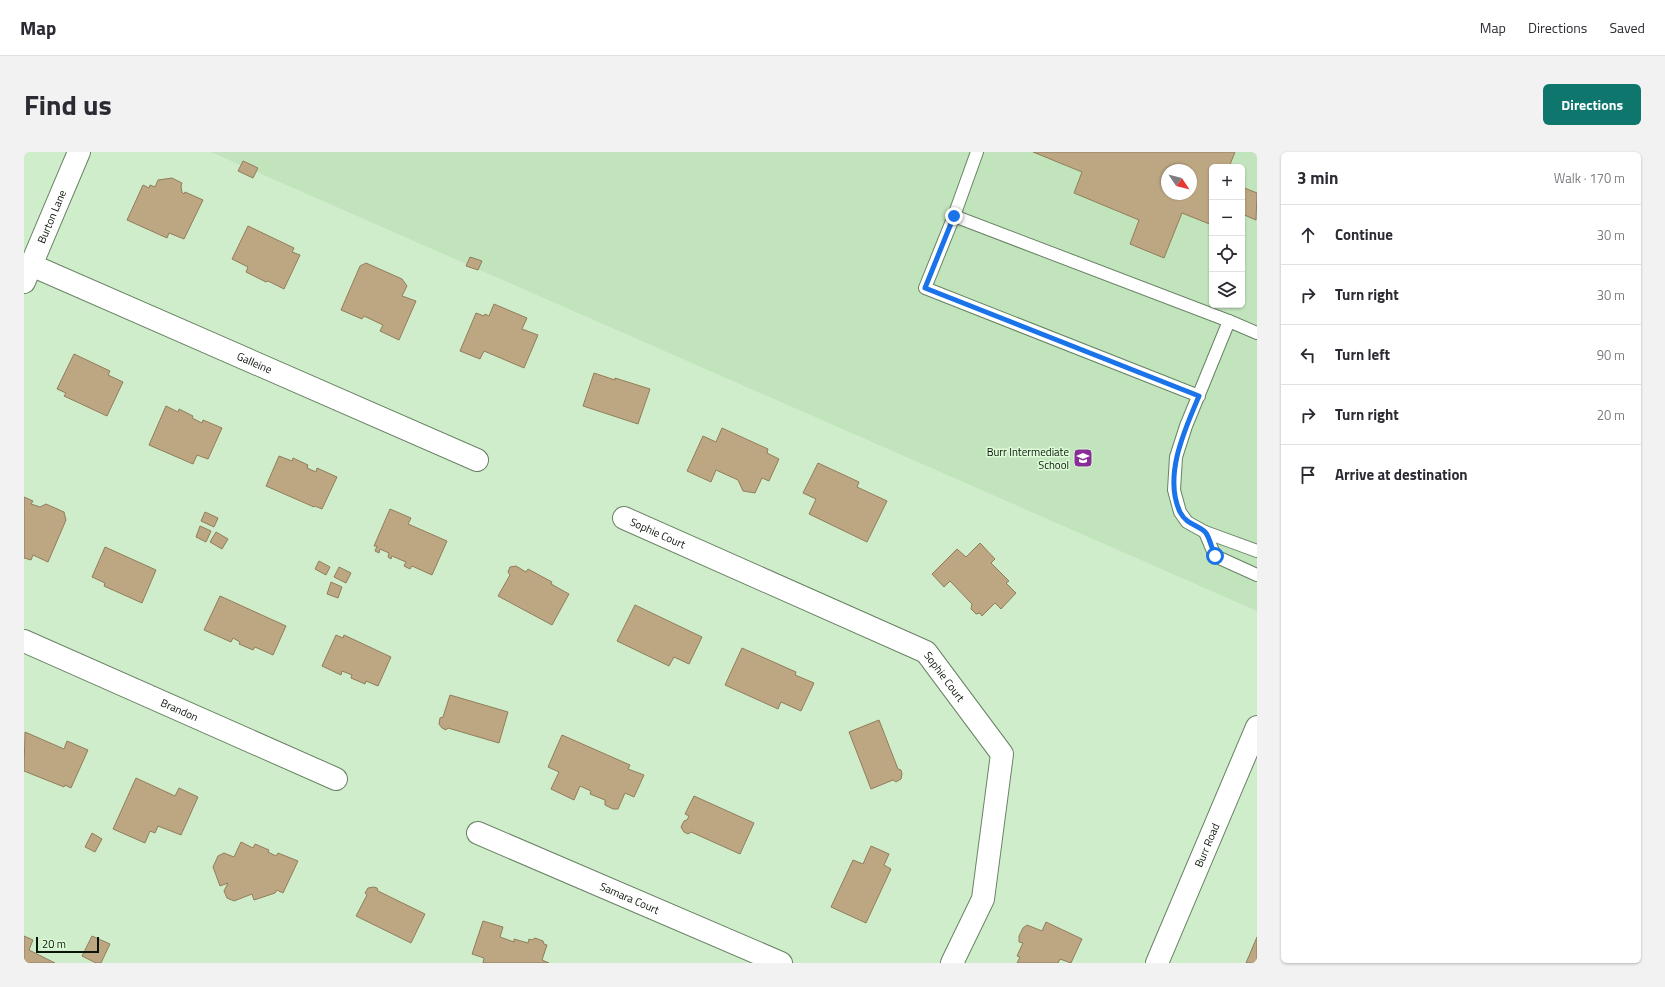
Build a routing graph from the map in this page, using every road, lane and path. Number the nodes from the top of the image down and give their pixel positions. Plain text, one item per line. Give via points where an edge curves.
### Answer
1 (78, 152) edge
2 (977, 152) edge
3 (954, 216) junction
4 (28, 273) edge
5 (1229, 321) junction
6 (1257, 333) edge
7 (1199, 396) junction
8 (477, 460) dead end
9 (624, 518) dead end
10 (1205, 532) junction
11 (1257, 551) edge
12 (1257, 575) edge
13 (24, 641) edge
14 (1257, 727) edge
15 (336, 779) dead end
16 (478, 833) dead end
17 (781, 963) edge
18 (952, 963) edge
19 (1157, 963) edge

1 - 4 street, Burton Lane
2 - 3 lane
3 - 5 lane
3 - 7 lane via 925,288
4 - 8 street, Galleine
5 - 6 lane
5 - 7 lane
7 - 10 lane via 1176,457 1174,490 1180,512 1187,522
9 - 18 street, Sophie Court via 926,652 997,747 1002,754 983,899
10 - 11 lane
10 - 12 lane via 1215,556
13 - 15 street, Brandon
14 - 19 street, Burr Road
16 - 17 street, Samara Court

